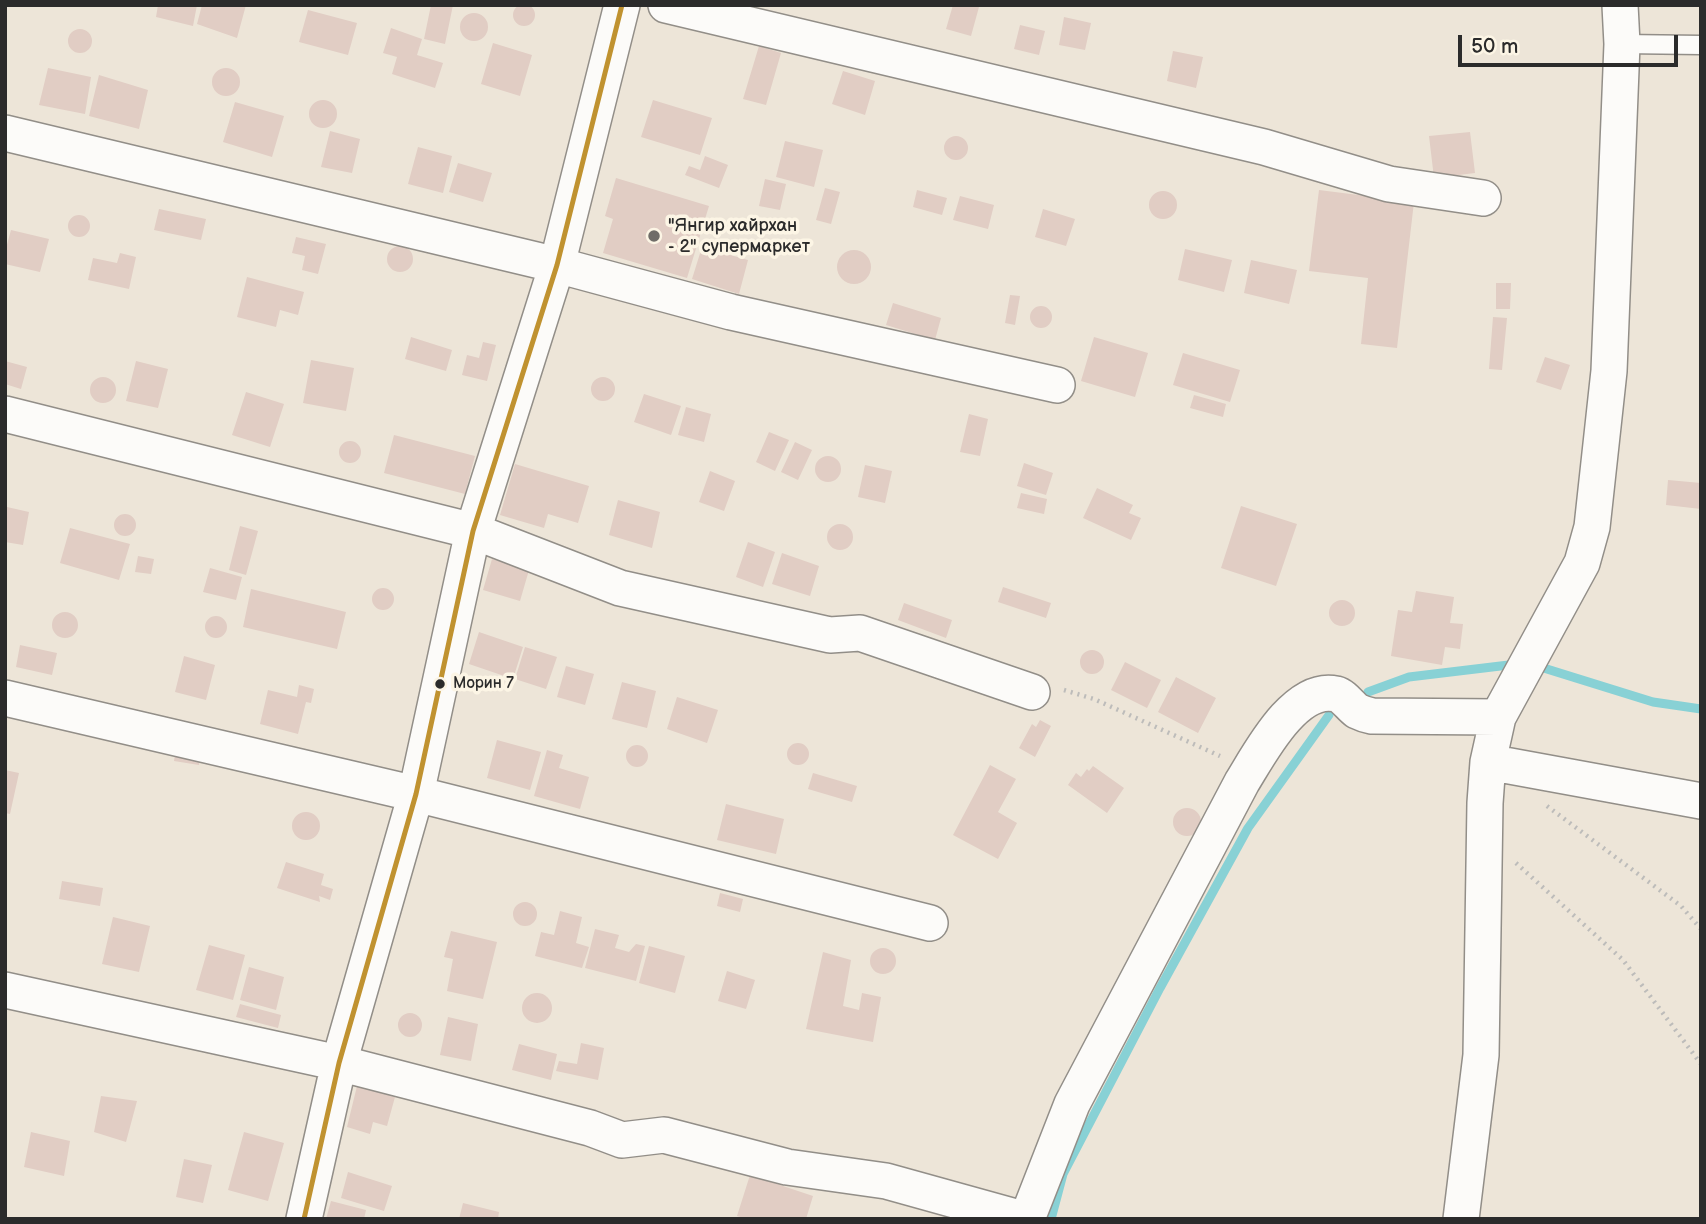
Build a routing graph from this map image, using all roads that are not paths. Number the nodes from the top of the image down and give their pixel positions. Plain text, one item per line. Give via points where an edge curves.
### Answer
1 (622, 5) edge
2 (667, 5) edge
3 (1620, 5) edge
4 (1622, 44) junction
5 (1701, 45) edge
6 (5, 133) edge
7 (1483, 198) dead end
8 (557, 265) junction
9 (1057, 385) dead end
10 (5, 414) edge
11 (472, 531) junction
12 (1032, 692) road end
13 (5, 698) edge
14 (1498, 717) junction
15 (1488, 761) junction
16 (416, 794) junction
17 (1701, 801) edge
18 (930, 923) dead end
19 (5, 989) edge
20 (339, 1063) junction
21 (304, 1219) edge
22 (1025, 1219) edge
23 (1461, 1219) edge

1 - 8 street
2 - 7 street via 1264,147 1389,184
3 - 4 street
4 - 5 lane
4 - 14 street via 1609,371 1592,527 1582,563
6 - 8 street
8 - 9 street via 731,312
8 - 11 street
10 - 11 street
11 - 12 street via 620,588 830,635 860,633
11 - 16 street
13 - 16 street
14 - 15 street
14 - 22 street via 1372,716 1357,711 1338,694 1316,694 1273,732 1072,1104
15 - 17 street
15 - 23 street via 1481,1055
16 - 18 street
16 - 20 street
19 - 20 street
20 - 21 street
20 - 22 street via 622,1140 664,1135 787,1167 886,1181

